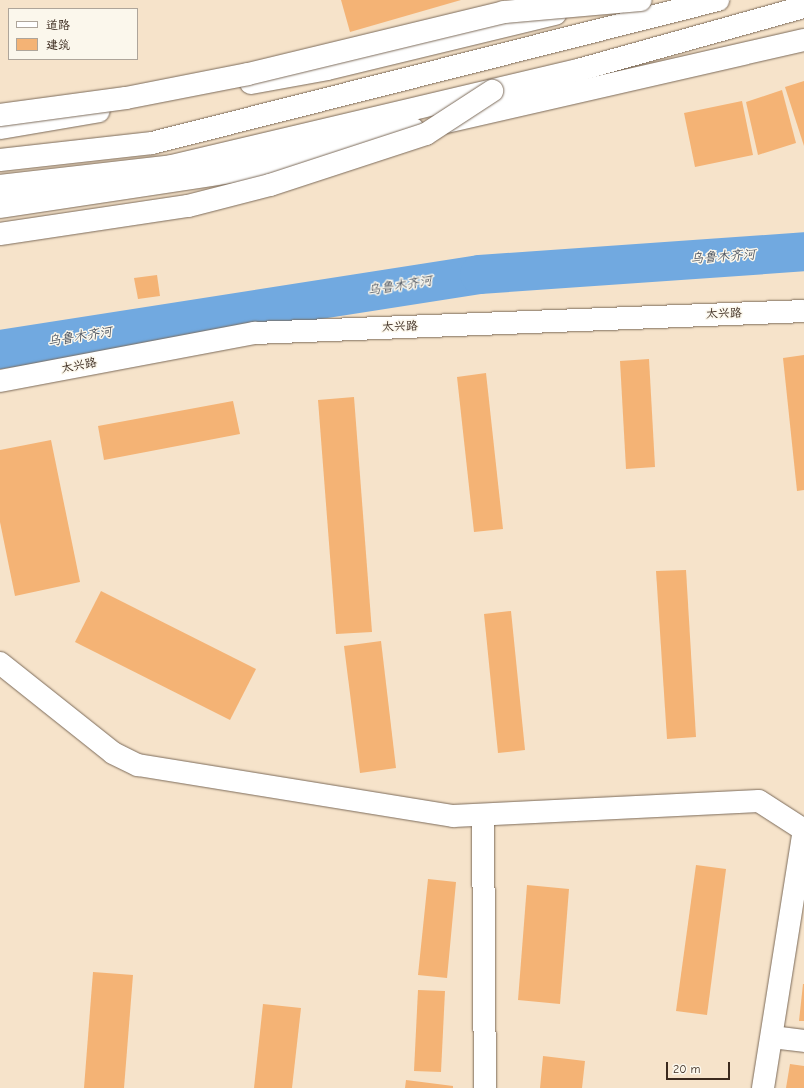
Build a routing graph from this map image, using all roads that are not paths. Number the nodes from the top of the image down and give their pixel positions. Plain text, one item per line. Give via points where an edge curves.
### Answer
1 (608, 0) edge
2 (640, 0) edge
3 (718, 0) edge
4 (804, 8) edge
5 (804, 40) edge
6 (492, 91) junction
7 (0, 115) edge
8 (0, 128) edge
9 (0, 160) edge
10 (0, 186) edge
11 (0, 207) edge
12 (0, 234) edge
13 (804, 311) edge
14 (0, 381) edge
15 (0, 664) edge
16 (483, 815) junction
17 (804, 830) edge
18 (772, 1037) junction
19 (804, 1041) edge
20 (485, 1088) edge
21 (764, 1088) edge

1 - 8 main road via 327,69
2 - 7 main road, bridge via 504,12 225,78 126,98
3 - 9 main road via 152,143
4 - 6 main road
5 - 11 main road via 238,171
6 - 10 main road via 172,166
6 - 12 main road, bridge via 426,134 270,184 188,206
13 - 14 main road, 太兴路 via 254,333
15 - 16 main road via 113,753 138,765 453,816
16 - 17 main road via 759,801
16 - 20 main road
17 - 18 main road
18 - 19 main road
18 - 21 main road

